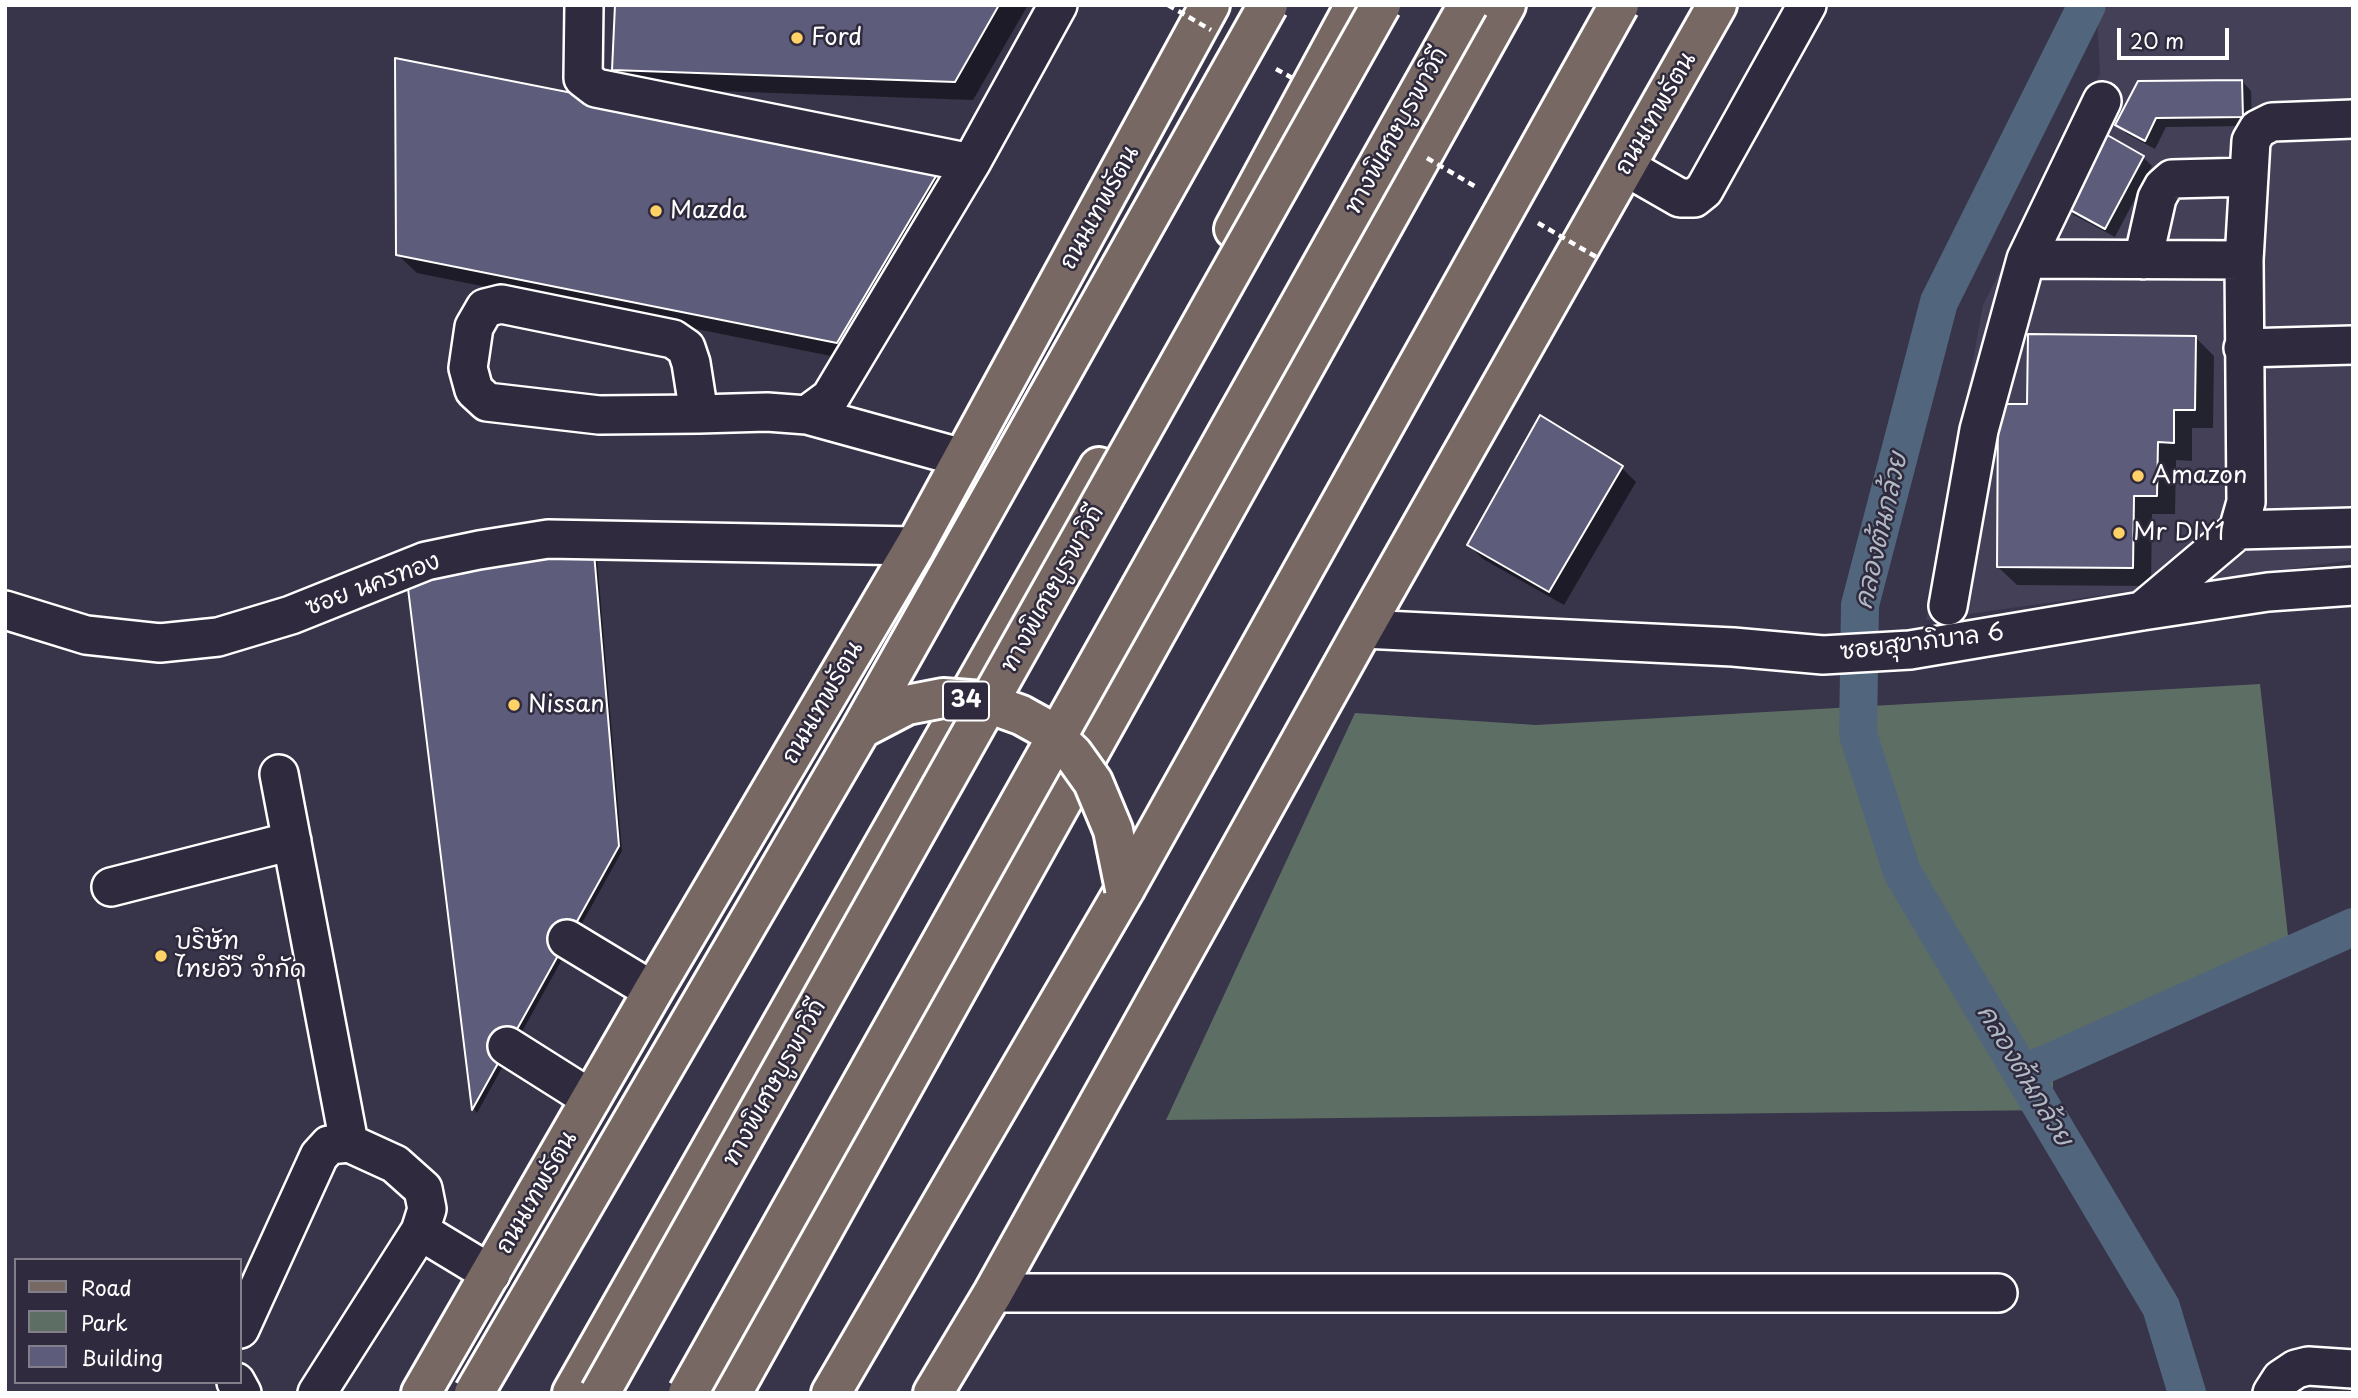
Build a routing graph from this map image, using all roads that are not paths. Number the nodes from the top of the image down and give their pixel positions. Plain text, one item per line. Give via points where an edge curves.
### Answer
1 (584, 5) edge
2 (1058, 5) edge
3 (1210, 5) edge
4 (1268, 5) edge
5 (1355, 5) edge
6 (1381, 5) edge
7 (1468, 5) edge
8 (1506, 5) edge
9 (1619, 5) edge
10 (1717, 5) edge
11 (1807, 5) edge
12 (2102, 101) dead end
13 (2353, 119) edge
14 (971, 163) junction
15 (1626, 166) junction
16 (2249, 177) junction
17 (2026, 259) junction
18 (2143, 260) junction
19 (2244, 260) junction
20 (2353, 345) edge
21 (2243, 348) junction
22 (699, 414) junction
23 (807, 415) junction
24 (963, 458) junction
25 (2353, 527) edge
26 (2238, 530) junction
27 (915, 546) junction
28 (2353, 586) edge
29 (1948, 606) dead end
30 (5, 610) edge
31 (2141, 611) junction
32 (1363, 629) junction
33 (861, 729) junction
34 (279, 774) dead end
35 (292, 841) junction
36 (111, 887) dead end
37 (1125, 889) junction
38 (567, 939) dead end
39 (653, 991) junction
40 (507, 1046) dead end
41 (591, 1099) junction
42 (349, 1143) junction
43 (420, 1231) junction
44 (491, 1274) junction
45 (993, 1293) junction
46 (1998, 1293) dead end
47 (242, 1325) edge
48 (2353, 1368) edge
49 (317, 1393) edge
50 (421, 1393) edge
51 (474, 1393) edge
52 (572, 1393) edge
53 (600, 1393) edge
54 (688, 1393) edge
55 (732, 1393) edge
56 (831, 1393) edge
57 (933, 1393) edge
58 (2272, 1393) edge

1 - 14 street via 583,78 596,88
2 - 14 street
3 - 24 main road, ถนนเทพรัตน
4 - 33 main road, bridge
5 - 52 main road, 34 via 1213,267
6 - 53 main road, ทางพิเศษบูรพาวิถี, bridge
7 - 54 main road, ทางพิเศษบูรพาวิถี, bridge
8 - 55 main road
9 - 37 main road, bridge
10 - 15 main road, ถนนเทพรัตน
11 - 15 street via 1704,190 1694,198 1680,198
12 - 17 street
13 - 16 street via 2272,122 2258,129 2251,141
14 - 23 street via 830,398
15 - 32 main road, ถนนเทพรัตน
16 - 18 street via 2172,179 2157,198
16 - 19 street
17 - 18 street
17 - 29 street via 1979,430
18 - 19 street
19 - 21 street
20 - 21 street
21 - 26 street via 2246,502
22 - 22 street via 599,415 487,402 474,390 468,368 474,327 485,308 500,304 673,339 686,348
22 - 23 street
23 - 24 street
24 - 27 main road, ถนนเทพรัตน
25 - 26 street
26 - 31 street
27 - 30 street, ซอย นครทอง via 548,540 426,561 291,615 218,637 160,643 86,635
27 - 39 main road, ถนนเทพรัตน
28 - 31 street, ซอยสุขาภิบาล 6 via 2268,592
31 - 32 street, ซอยสุขาภิบาล 6 via 1909,650 1823,655
32 - 45 main road, ถนนเทพรัตน
33 - 37 main road, bridge via 907,705 943,698 982,701 1048,730 1093,782 1113,830
33 - 51 main road, bridge
34 - 35 street
35 - 36 street
35 - 42 street
37 - 56 main road
38 - 39 street
39 - 41 main road, ถนนเทพรัตน
40 - 41 street
41 - 44 main road, ถนนเทพรัตน
42 - 43 street via 395,1164 423,1189 426,1209
42 - 47 street via 330,1145 319,1156
43 - 44 street
43 - 49 street
44 - 50 main road, ถนนเทพรัตน
45 - 46 street
45 - 57 main road, ถนนเทพรัตน
48 - 58 street via 2296,1369 2281,1379

